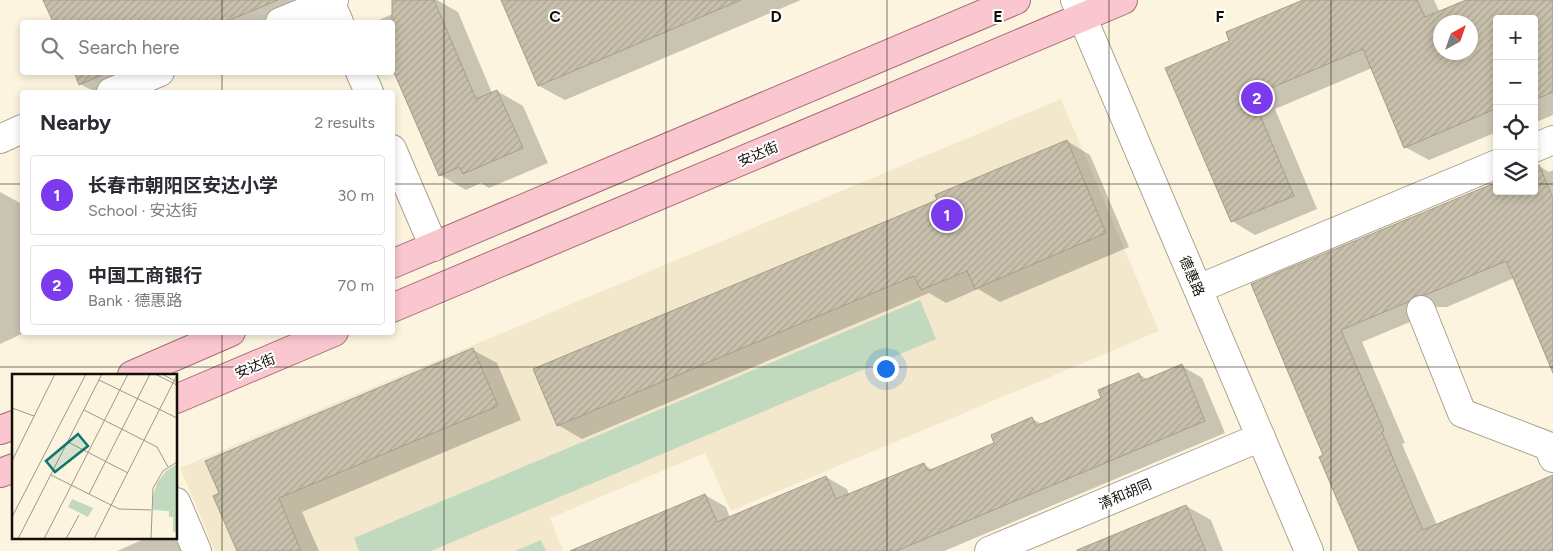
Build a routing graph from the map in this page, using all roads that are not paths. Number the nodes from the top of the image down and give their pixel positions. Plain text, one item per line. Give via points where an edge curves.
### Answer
1 (1124, 0) edge
2 (1005, 2) edge
3 (334, 8) edge
4 (1079, 9) edge
5 (288, 20) edge
6 (153, 75) edge
7 (361, 75) edge
8 (116, 90) edge
9 (367, 90) edge
10 (20, 130) edge
11 (0, 139) edge
12 (1553, 140) edge
13 (1538, 146) edge
14 (395, 156) edge
15 (1493, 166) edge
16 (434, 247) junction
17 (395, 263) edge
18 (1198, 289) junction
19 (395, 307) edge
20 (1421, 310) dead end
21 (224, 335) edge
22 (327, 335) edge
23 (134, 374) edge
24 (178, 398) edge
25 (12, 426) edge
26 (0, 430) edge
27 (1261, 437) junction
28 (1553, 458) edge
29 (12, 469) edge
30 (0, 473) edge
31 (178, 507) edge
32 (197, 551) edge
33 (988, 551) edge
34 (1309, 551) edge

1 - 4 main road, 安达街
2 - 16 main road
3 - 5 street
4 - 18 street, 德惠路
4 - 19 main road, 安达街
6 - 8 street
7 - 9 street
10 - 11 street
12 - 13 street
14 - 16 street
15 - 18 street
16 - 17 main road
18 - 27 street, 德惠路
20 - 28 street via 1462,413 1548,446
21 - 23 main road
22 - 24 main road, 安达街
25 - 26 main road
27 - 33 street, 清和胡同
27 - 34 street, 德惠路
29 - 30 main road
31 - 32 street

